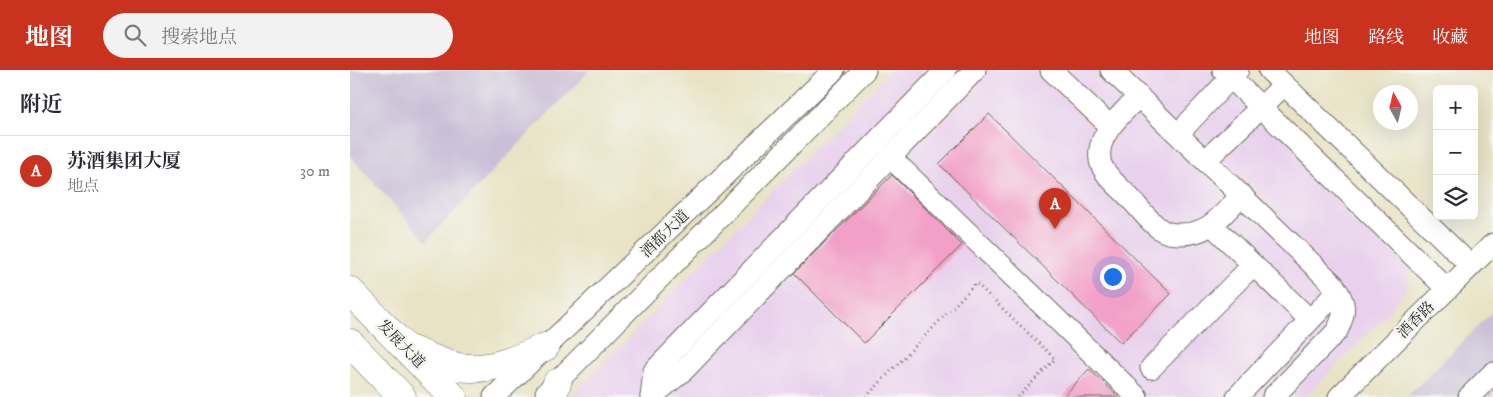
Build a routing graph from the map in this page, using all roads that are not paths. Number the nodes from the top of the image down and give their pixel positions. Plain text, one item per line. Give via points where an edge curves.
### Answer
1 (834, 70) edge
2 (865, 70) edge
3 (946, 70) edge
4 (975, 70) edge
5 (1051, 70) edge
6 (1111, 70) edge
7 (1231, 73) edge
8 (1276, 77) edge
9 (1139, 96) junction
10 (1261, 107) junction
11 (1110, 126) junction
12 (1178, 134) junction
13 (890, 157) junction
14 (1206, 160) junction
15 (1242, 195) junction
16 (1212, 225) junction
17 (1493, 244) edge
18 (1253, 265) junction
19 (1471, 266) junction
20 (1333, 284) junction
21 (1448, 289) junction
22 (350, 291) edge
23 (1310, 320) junction
24 (350, 343) edge
25 (545, 347) junction
26 (406, 349) junction
27 (369, 363) junction
28 (1150, 368) dead end
29 (1493, 373) edge
30 (550, 392) edge
31 (385, 397) edge
32 (402, 397) edge
33 (453, 397) edge
34 (494, 397) edge
35 (1137, 397) edge
36 (1237, 397) edge
37 (1273, 397) edge
38 (1340, 397) edge
39 (1469, 397) edge

1 - 25 street, 酒都大道
2 - 30 street, 酒都大道
3 - 13 street via 654,371 651,397 684,370
4 - 13 street
5 - 11 street
6 - 9 street
7 - 10 street
7 - 12 street
8 - 10 street
8 - 19 street
9 - 11 street
9 - 12 street
10 - 14 street
10 - 21 street
11 - 16 street via 1102,141 1100,159 1104,170 1161,230 1172,234 1201,232
12 - 14 street
13 - 35 street
14 - 15 street
15 - 16 street
15 - 20 street
16 - 18 street
17 - 19 street, 酒香路
18 - 23 street
18 - 28 street
19 - 21 street, 酒香路
20 - 23 street via 1333,296
20 - 37 street via 1345,307 1337,331
21 - 38 street, 酒香路
22 - 26 main road, 发展大道
23 - 36 street
24 - 27 main road
25 - 26 main road via 506,364 482,368 458,367
25 - 34 street, 酒都大道
26 - 33 main road, 发展大道
27 - 31 main road
27 - 32 main road
29 - 39 street

